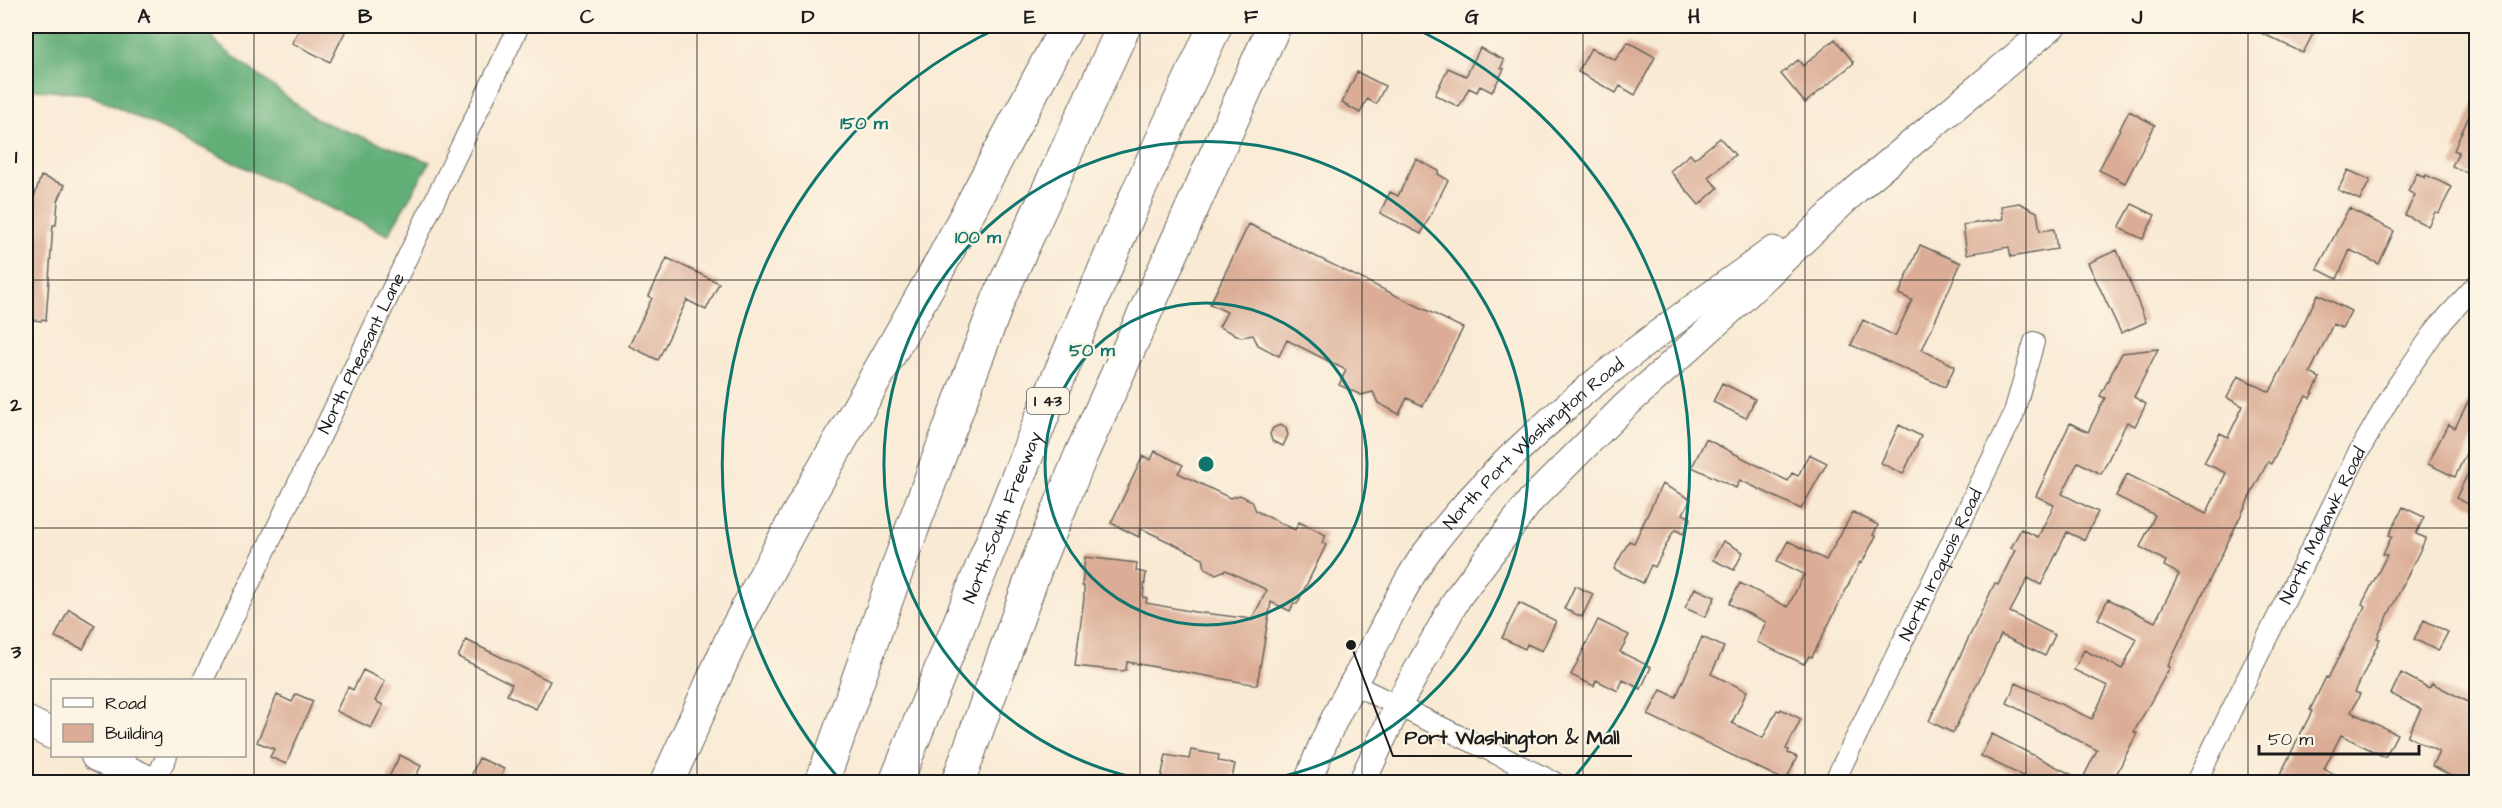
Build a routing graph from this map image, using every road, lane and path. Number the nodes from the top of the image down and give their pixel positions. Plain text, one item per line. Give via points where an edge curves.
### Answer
1 (519, 26) edge
2 (1067, 26) edge
3 (1124, 26) edge
4 (1215, 26) edge
5 (1274, 26) edge
6 (2052, 26) edge
7 (1857, 189) junction
8 (2476, 285) edge
9 (2034, 342) dead end
10 (204, 679) edge
11 (1353, 684) junction
12 (1398, 705) junction
13 (26, 721) edge
14 (51, 734) edge
15 (98, 757) edge
16 (166, 757) edge
17 (153, 783) edge
18 (667, 783) edge
19 (822, 783) edge
20 (896, 783) edge
21 (958, 783) edge
22 (1308, 783) edge
23 (1362, 783) edge
24 (1554, 783) edge
25 (1834, 783) edge
26 (2196, 783) edge

1 - 10 street, North Pheasant Lane
2 - 18 highway via 940,265 735,632
3 - 19 highway via 999,298
4 - 20 highway, North-South Freeway / I 43 via 1050,397
5 - 21 highway via 1081,455
6 - 7 main road, North Port Washington Road
7 - 11 main road, North Port Washington Road via 1579,396 1491,476 1425,554
7 - 12 main road, North Port Washington Road via 1624,406 1531,500 1458,597
8 - 26 street, North Mohawk Road via 2437,328 2358,453
9 - 25 street, North Iroquois Road via 2013,416
11 - 12 street
11 - 22 main road, North Port Washington Road via 1325,738
12 - 23 main road, North Port Washington Road
12 - 24 street
13 - 14 main road
15 - 17 main road
16 - 17 street

